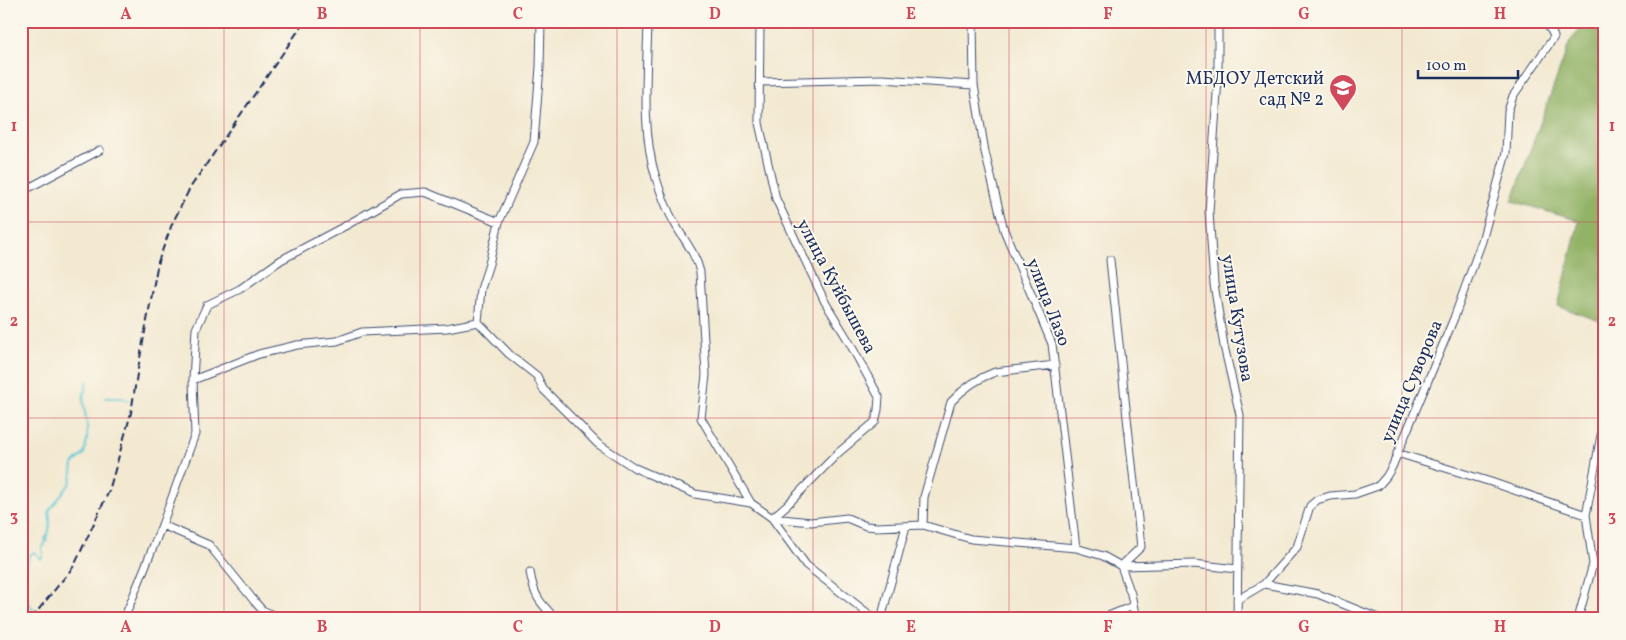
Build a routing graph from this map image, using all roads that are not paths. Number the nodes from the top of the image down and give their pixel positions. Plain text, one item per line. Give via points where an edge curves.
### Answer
1 (541, 21) edge
2 (648, 21) edge
3 (760, 21) edge
4 (973, 21) edge
5 (1218, 21) edge
6 (1544, 21) edge
7 (760, 82) junction
8 (974, 85) junction
9 (100, 150) dead end
10 (21, 192) edge
11 (499, 222) junction
12 (1110, 260) dead end
13 (478, 322) junction
14 (1055, 366) junction
15 (193, 380) junction
16 (1605, 414) edge
17 (1397, 453) junction
18 (751, 503) junction
19 (1586, 515) junction
20 (772, 518) junction
21 (162, 525) junction
22 (923, 525) junction
23 (906, 526) junction
24 (1076, 548) junction
25 (1121, 566) junction
26 (1237, 569) junction
27 (530, 572) dead end
28 (1264, 584) junction
29 (1237, 600) junction
30 (1133, 606) junction
31 (124, 619) edge
32 (282, 619) edge
33 (556, 619) edge
34 (875, 619) edge
35 (881, 619) edge
36 (1101, 619) edge
37 (1136, 619) edge
38 (1237, 619) edge
39 (1380, 619) edge
40 (1578, 619) edge

1 - 11 street via 534,142
2 - 18 street via 647,136 651,160 665,203 700,272 706,375 701,418
3 - 7 street, улица Куйбышева
4 - 8 street, улица Лазо
5 - 26 street, улица Кутузова via 1218,78 1209,212 1214,284 1240,415
6 - 17 street, улица Суворова via 1554,37 1514,96 1508,111 1506,153 1482,241 1454,318
7 - 8 street via 882,80
7 - 20 street, улица Куйбышева via 759,123 776,199 824,302 879,397 875,422 838,453
8 - 14 street, улица Лазо via 985,152 1004,230 1052,344
9 - 10 street
11 - 13 street via 481,289
11 - 15 street via 425,192 401,194 281,260 240,289 206,305 196,329
12 - 25 street via 1141,547
13 - 15 street via 447,328 362,332 337,341 297,345 259,354
13 - 18 street via 509,354 537,376 543,389 598,444 635,468 694,494
14 - 22 street via 986,375 961,391 951,402 924,497
14 - 24 street, улица Лазо
15 - 21 street via 195,434
16 - 19 street
17 - 19 street
17 - 28 street, улица Суворова via 1378,486 1355,494 1330,496 1310,506 1297,547
18 - 20 street
19 - 40 street via 1593,564
20 - 23 street via 811,522 847,518 866,526
20 - 34 street via 806,565
21 - 31 street
21 - 32 street via 209,545 254,602 262,610
22 - 23 street
22 - 24 street via 971,539
23 - 35 street
24 - 25 street via 1103,556
25 - 26 street via 1194,564
25 - 30 street
26 - 29 street, улица Кутузова
27 - 33 street via 533,590
28 - 29 street, улица Суворова
28 - 39 street via 1318,594
29 - 38 street, улица Кутузова
30 - 36 street
30 - 37 street

